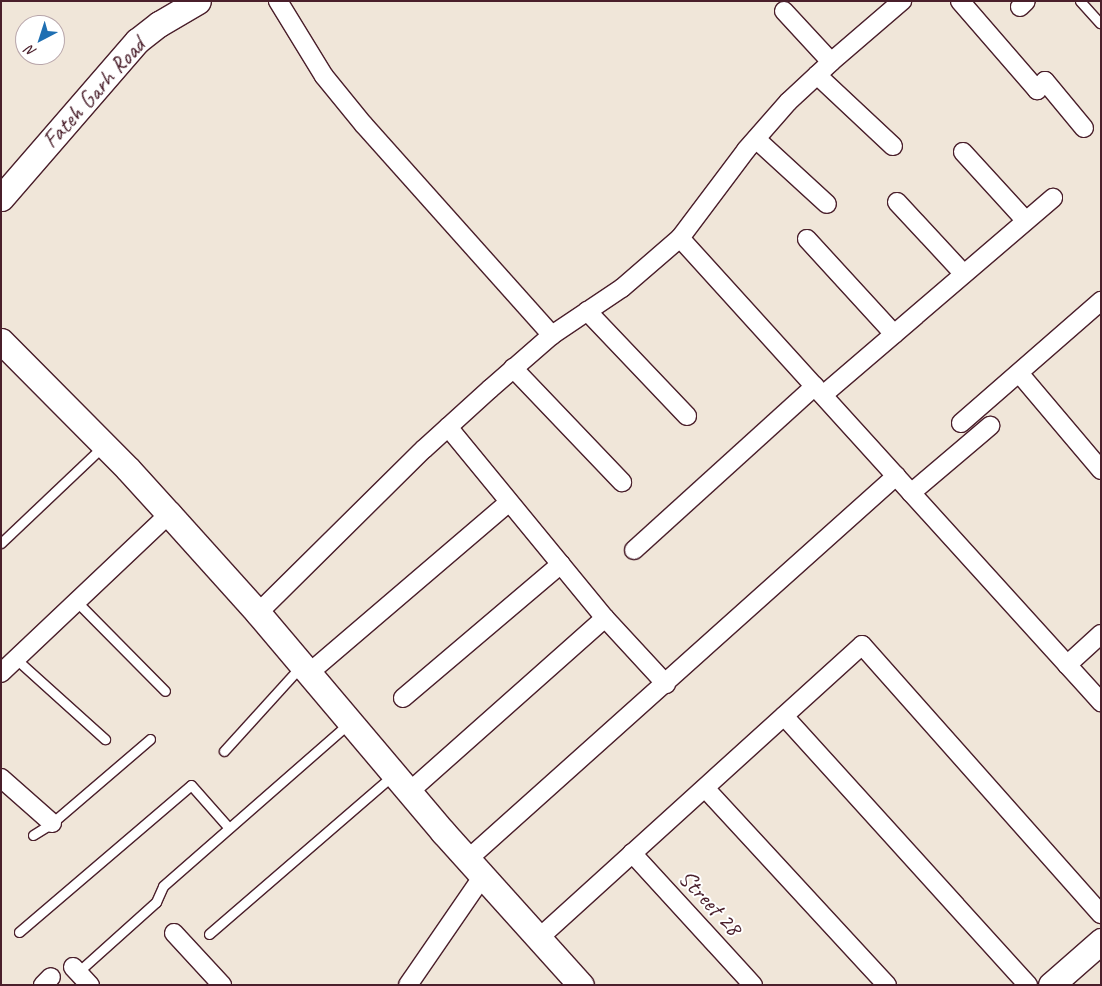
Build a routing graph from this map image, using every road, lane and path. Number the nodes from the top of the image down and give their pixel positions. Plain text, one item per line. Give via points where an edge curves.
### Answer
1 (198, 1) edge
2 (278, 1) edge
3 (902, 1) edge
4 (960, 1) edge
5 (1080, 1) edge
6 (784, 11) dead end
7 (1100, 23) edge
8 (831, 62) junction
9 (817, 75) junction
10 (1084, 128) dead end
11 (756, 139) junction
12 (894, 146) dead end
13 (964, 152) dead end
14 (1, 198) edge
15 (1053, 198) dead end
16 (897, 202) dead end
17 (826, 204) dead end
18 (1026, 221) junction
19 (680, 238) junction
20 (807, 239) dead end
21 (964, 274) junction
22 (1098, 309) edge
23 (587, 311) junction
24 (894, 334) junction
25 (552, 335) junction
26 (1, 341) edge
27 (513, 368) junction
28 (1019, 373) junction
29 (819, 390) junction
30 (687, 416) dead end
31 (961, 424) dead end
32 (990, 426) dead end
33 (448, 427) junction
34 (104, 445) junction
35 (1101, 470) edge
36 (896, 476) junction
37 (622, 482) dead end
38 (911, 493) junction
39 (509, 502) junction
40 (169, 514) junction
41 (1, 543) edge
42 (634, 550) dead end
43 (560, 564) junction
44 (77, 602) junction
45 (258, 613) junction
46 (605, 618) junction
47 (1101, 634) edge
48 (16, 660) junction
49 (1067, 665) junction
50 (305, 669) junction
51 (1, 673) edge
52 (666, 684) junction
53 (164, 691) dead end
54 (403, 698) dead end
55 (1101, 702) edge
56 (784, 716) junction
57 (350, 722) junction
58 (105, 739) dead end
59 (150, 740) dead end
60 (224, 751) dead end
61 (1, 778) edge
62 (402, 783) junction
63 (705, 788) junction
64 (52, 824) junction
65 (229, 828) junction
66 (33, 836) dead end
67 (632, 853) junction
68 (475, 868) junction
69 (1101, 914) edge
70 (19, 932) dead end
71 (174, 933) dead end
72 (209, 934) dead end
73 (539, 938) junction
74 (1101, 941) edge
75 (75, 970) joint
76 (578, 983) edge
77 (90, 985) edge
78 (222, 985) edge
79 (408, 985) edge
80 (753, 985) edge
81 (887, 985) edge
82 (1028, 985) edge
83 (1051, 985) edge

1 - 14 street, Fateh Garh Road via 137,41
2 - 25 street via 324,76 364,125
3 - 8 street
4 - 10 street via 1037,90 1045,81
5 - 7 lane
6 - 8 street
8 - 9 street
9 - 11 street
9 - 12 street
11 - 17 street
11 - 19 street
13 - 18 street
15 - 18 street
16 - 21 street
18 - 21 street
19 - 23 street via 622,288
19 - 29 street
20 - 24 street
21 - 24 street
22 - 28 street
23 - 25 street
23 - 30 street
24 - 29 street
25 - 27 street
26 - 34 street
27 - 33 street
27 - 37 street
28 - 31 street
28 - 35 street
29 - 36 street
29 - 42 street
32 - 38 street
33 - 39 street
33 - 45 street
34 - 40 street
34 - 41 lane
36 - 38 street
36 - 52 street
38 - 49 street
39 - 43 street
39 - 50 street
40 - 44 street
40 - 45 street
43 - 46 street
43 - 54 street
44 - 48 street
44 - 53 lane
45 - 50 street
46 - 52 street
46 - 62 street
47 - 49 street
48 - 51 street
48 - 58 lane
49 - 55 street
50 - 57 street
50 - 60 lane
52 - 68 street
56 - 63 street
56 - 69 street via 862,645
56 - 82 street
57 - 62 street
57 - 65 lane
59 - 64 lane
61 - 64 street
62 - 68 street
62 - 72 lane
63 - 67 street
63 - 81 street
64 - 66 lane
65 - 70 lane via 191,785
65 - 75 lane via 163,886 156,902
67 - 73 street
67 - 80 street, Street 28
68 - 73 street
68 - 79 street
71 - 78 street
73 - 76 street
74 - 83 street
75 - 77 street

